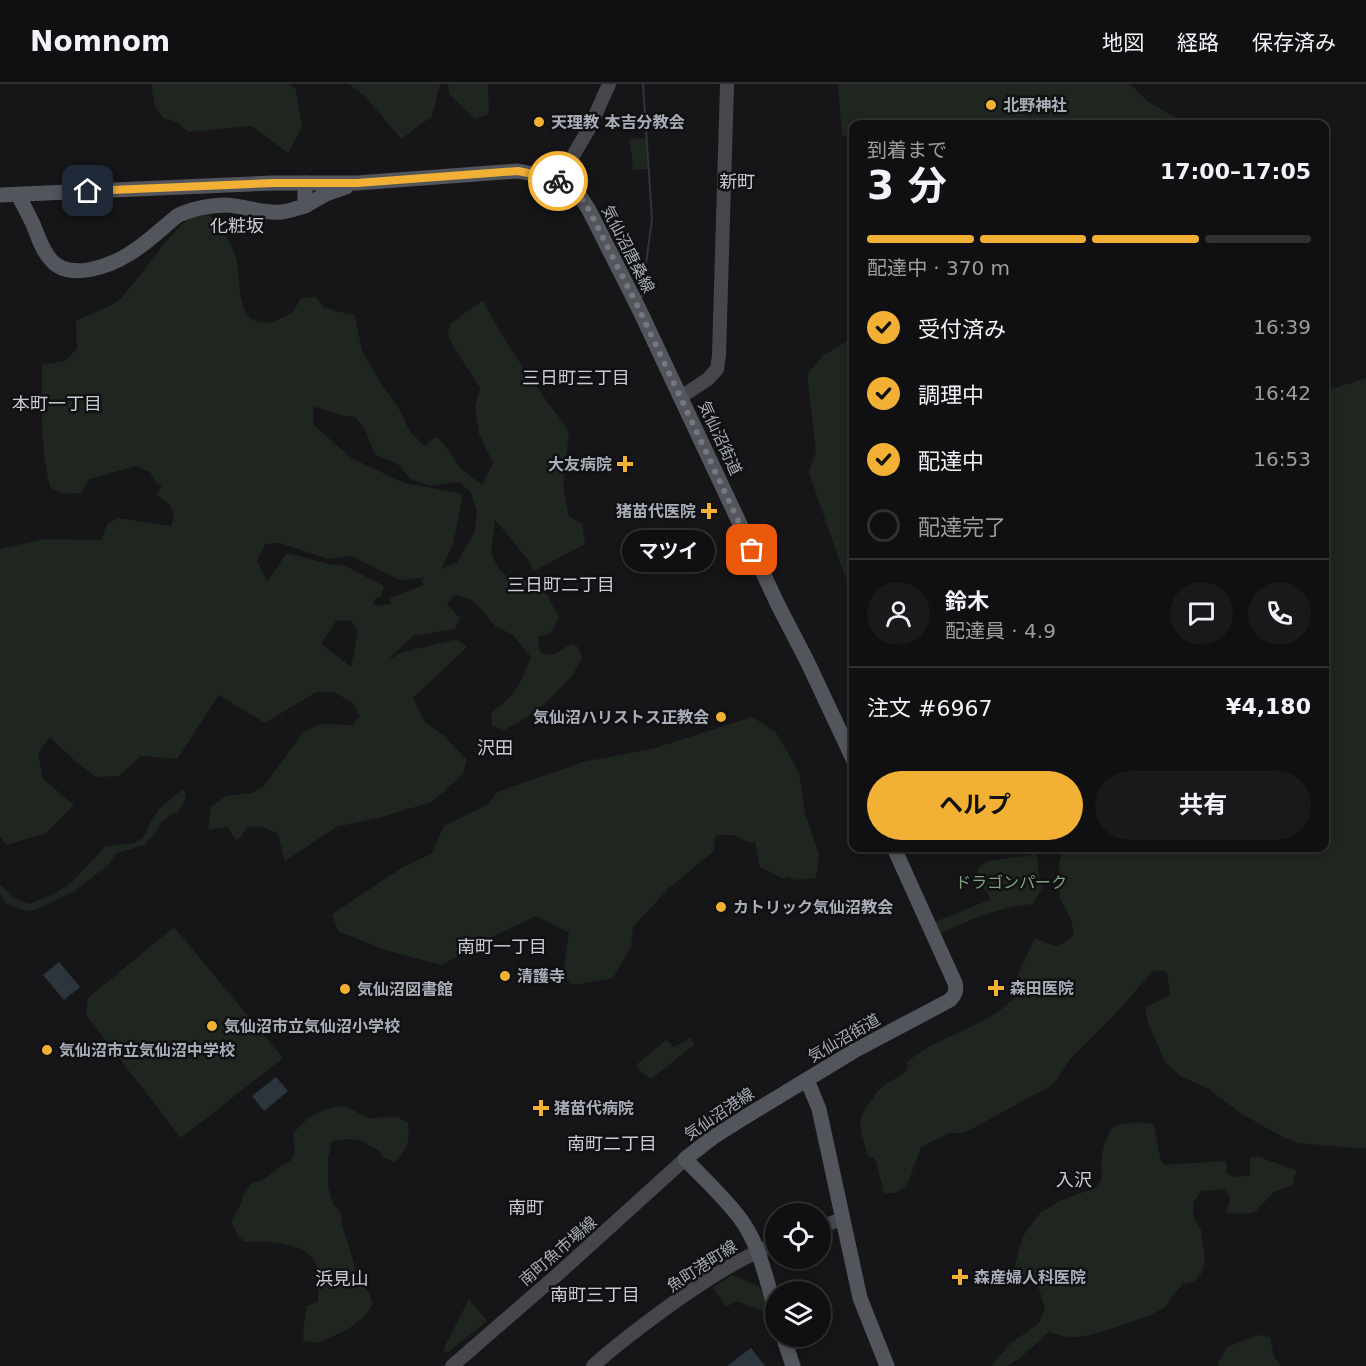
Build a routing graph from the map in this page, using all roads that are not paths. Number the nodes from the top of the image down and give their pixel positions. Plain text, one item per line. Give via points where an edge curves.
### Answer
1 (609, 84) edge
2 (727, 84) edge
3 (558, 181) junction
4 (305, 183) junction
5 (357, 183) junction
6 (0, 195) edge
7 (18, 195) junction
8 (305, 206) junction
9 (681, 398) junction
10 (849, 750) edge
11 (896, 852) edge
12 (807, 1080) junction
13 (685, 1159) junction
14 (842, 1219) junction
15 (831, 1223) edge
16 (765, 1248) edge
17 (758, 1251) junction
18 (767, 1281) edge
19 (787, 1347) edge
20 (452, 1366) edge
21 (592, 1366) edge
22 (793, 1366) edge
23 (886, 1366) edge

1 - 3 street via 590,127
2 - 9 street, 気仙沼街道 via 717,369
3 - 5 main road, 気仙沼唐桑線 via 518,171
3 - 9 main road, 気仙沼唐桑線 via 574,187 589,210
4 - 5 main road, 気仙沼唐桑線
4 - 7 main road, 気仙沼唐桑線
4 - 8 main road
5 - 8 main road, 気仙沼唐桑線
6 - 7 main road, 気仙沼唐桑線
7 - 8 main road, 気仙沼唐桑線 via 52,261 68,271 79,272 129,255 183,213 227,205 280,212
9 - 10 main road, 気仙沼街道
11 - 12 main road, 気仙沼街道 via 955,983 955,995
12 - 13 main road, 気仙沼港線 via 736,1122
12 - 14 main road, 気仙沼街道 via 819,1109
13 - 17 main road, 気仙沼港線 via 740,1217
13 - 20 street, 南町魚市場線
14 - 15 street
14 - 23 main road, 気仙沼街道 via 860,1298
16 - 17 street, 魚町港町線
17 - 18 main road, 気仙沼港線
17 - 21 street, 魚町港町線 via 708,1279
19 - 22 main road

